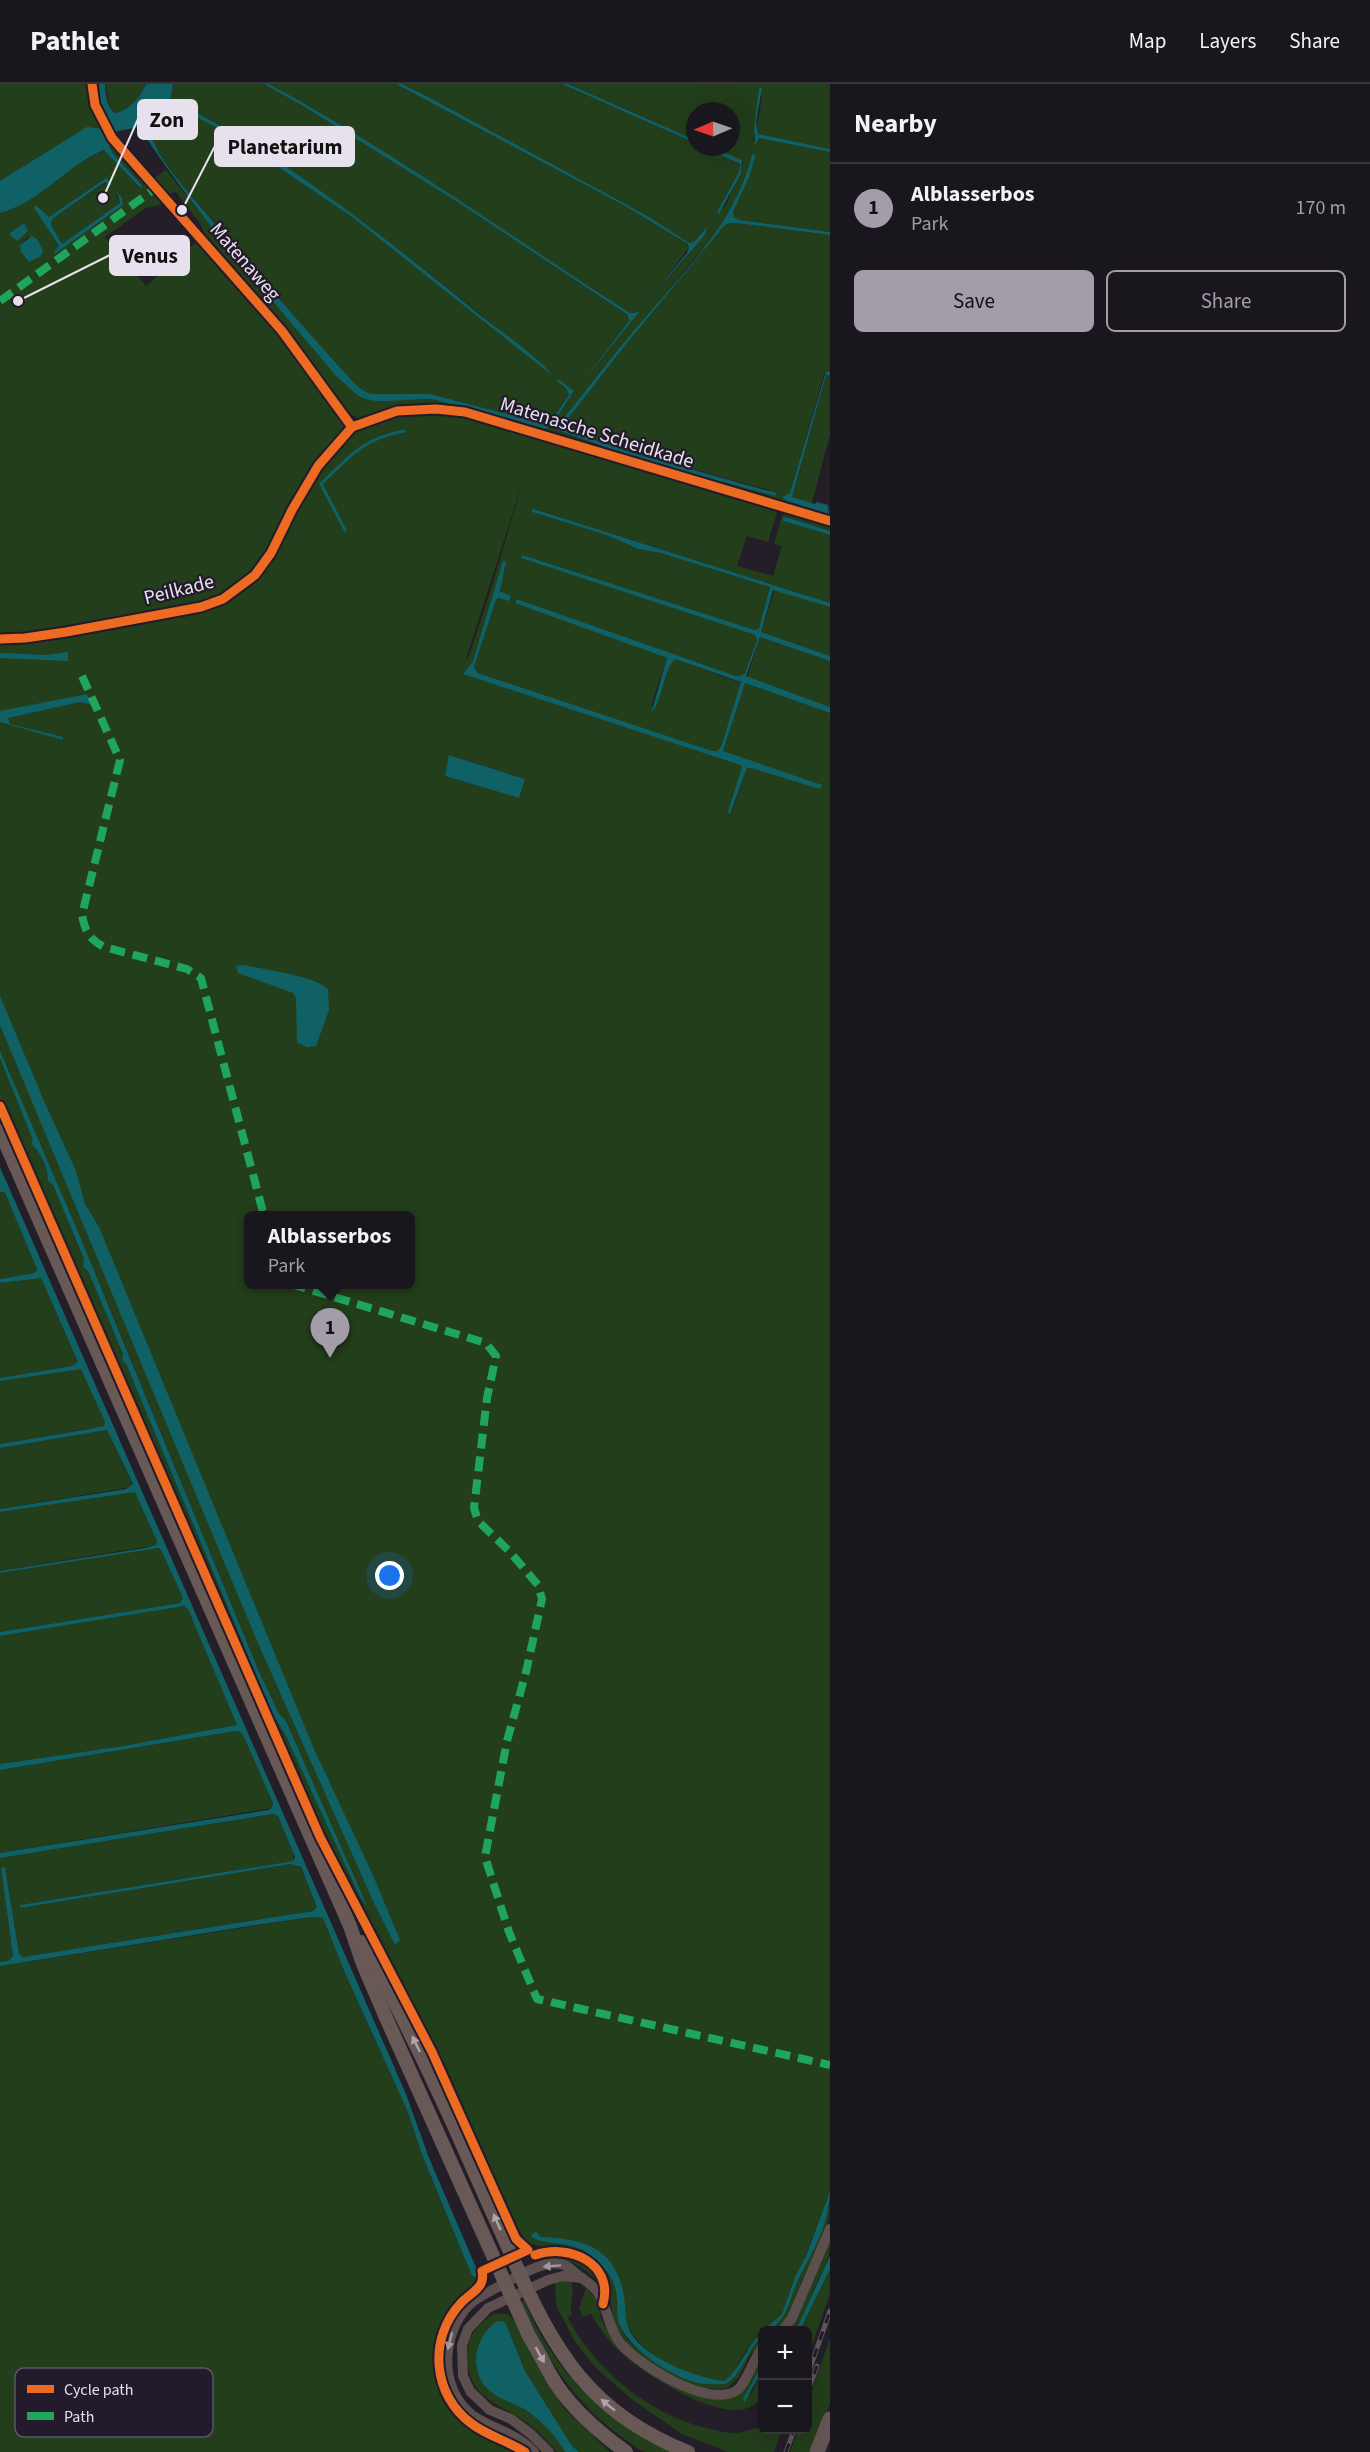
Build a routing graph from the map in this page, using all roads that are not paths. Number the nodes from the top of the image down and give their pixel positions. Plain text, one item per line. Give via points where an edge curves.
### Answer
1 (92, 84) edge
2 (352, 427) junction
3 (830, 521) edge
4 (0, 639) edge
5 (0, 1131) edge
6 (350, 1926) junction
7 (830, 2229) edge
8 (520, 2275) junction
9 (582, 2278) junction
10 (505, 2284) junction
11 (527, 2291) junction
12 (512, 2298) junction
13 (786, 2326) edge
14 (758, 2354) edge
15 (830, 2419) edge
16 (534, 2452) edge
17 (549, 2452) edge
18 (626, 2452) edge
19 (688, 2452) edge
20 (817, 2452) edge

1 - 2 street, Matenaweg via 95,105 112,138 282,331
2 - 3 street, Matenasche Scheidkade via 397,411 465,412
2 - 4 street, Peilkade via 318,466 255,575 223,599 201,607 66,632
5 - 6 main road
8 -> 6 main road via 422,2057 374,1961
6 - 10 main road via 379,2001
7 - 13 street
9 -> 8 street via 562,2265 542,2266
8 - 10 street
8 - 11 main road
9 - 11 street via 563,2276
9 - 14 street via 599,2294 609,2325 626,2349 659,2374 694,2391 736,2391
10 - 12 main road
10 -> 16 street via 470,2304 460,2316 447,2347 447,2366 458,2399 470,2413 511,2434
11 - 12 street
19 -> 11 main road via 656,2438 604,2402 556,2347
12 - 17 street via 488,2308 468,2329 462,2346 463,2376 480,2403 511,2419
12 -> 18 main road via 550,2375 567,2398
15 - 20 highway

